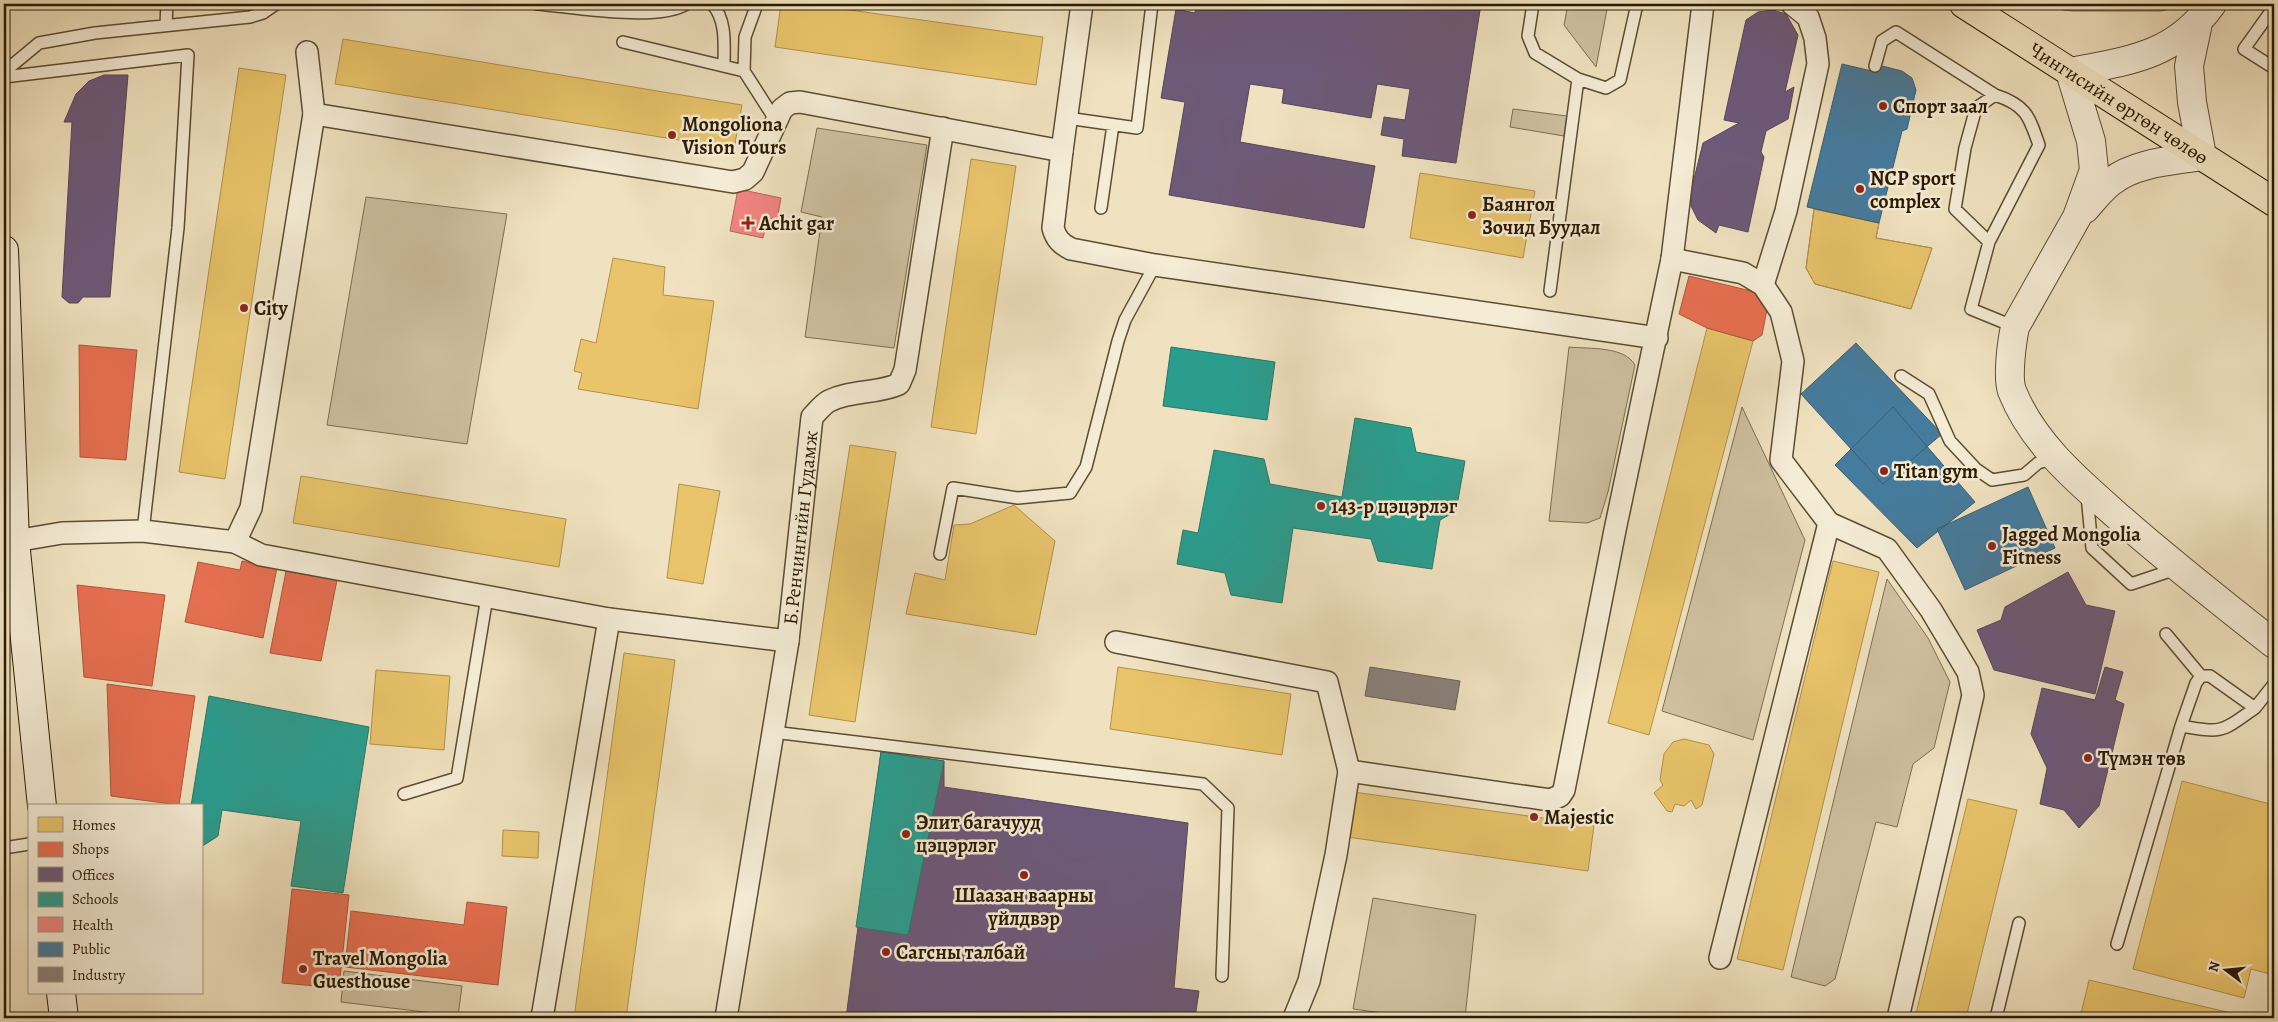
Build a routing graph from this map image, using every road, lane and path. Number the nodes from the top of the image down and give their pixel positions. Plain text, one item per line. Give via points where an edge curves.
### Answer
1 (167, 4) edge
2 (276, 4) edge
3 (537, 4) edge
4 (686, 4) edge
5 (712, 4) edge
6 (757, 4) edge
7 (1082, 4) edge
8 (1152, 4) edge
9 (1533, 4) edge
10 (1637, 4) edge
11 (1702, 4) edge
12 (1792, 4) edge
13 (1964, 4) edge
14 (2274, 7) edge
15 (2205, 14) edge
16 (166, 24) junction
17 (623, 42) dead end
18 (307, 52) dead end
19 (724, 66) junction
20 (1875, 66) dead end
21 (2274, 68) edge
22 (744, 71) junction
23 (4, 72) edge
24 (2070, 72) junction
25 (4, 77) edge
26 (1578, 79) junction
27 (1995, 95) junction
28 (314, 114) junction
29 (1067, 118) junction
30 (776, 121) junction
31 (1113, 125) junction
32 (943, 128) junction
33 (1062, 151) junction
34 (2202, 156) junction
35 (2274, 202) edge
36 (1101, 208) dead end
37 (2077, 217) junction
38 (1989, 242) junction
39 (4, 250) edge
40 (1672, 259) junction
41 (1155, 265) junction
42 (1763, 285) junction
43 (1550, 291) dead end
44 (2015, 327) junction
45 (1657, 338) junction
46 (1901, 376) dead end
47 (2056, 457) junction
48 (2086, 488) junction
49 (1829, 523) junction
50 (143, 531) junction
51 (15, 541) junction
52 (234, 542) junction
53 (940, 554) dead end
54 (2178, 569) junction
55 (487, 597) junction
56 (609, 619) junction
57 (2166, 634) dead end
58 (788, 641) junction
59 (1116, 642) dead end
60 (2274, 644) edge
61 (2201, 676) junction
62 (2274, 684) edge
63 (2255, 708) junction
64 (2181, 726) junction
65 (773, 732) junction
66 (1349, 771) junction
67 (404, 794) dead end
68 (42, 804) edge
69 (28, 844) edge
70 (4, 848) edge
71 (2019, 923) dead end
72 (2117, 944) dead end
73 (1720, 958) dead end
74 (1222, 976) dead end
75 (62, 994) edge
76 (64, 1018) edge
77 (542, 1018) edge
78 (726, 1018) edge
79 (1294, 1018) edge
80 (1898, 1018) edge
81 (1996, 1018) edge

1 - 16 lane
2 - 16 lane via 250,17
3 - 4 lane via 665,12
5 - 19 lane via 718,10 723,28
6 - 22 lane via 745,37
7 - 29 street
8 - 31 lane via 1137,128
9 - 26 lane via 1528,36 1535,53
10 - 26 lane via 1620,80 1606,88
11 - 40 street
12 - 42 street via 1808,17 1818,64 1786,211
13 - 24 highway, Чингисийн өргөн чөлөө
14 - 21 lane via 2244,49
15 - 24 street via 2164,48 2129,62
15 - 34 street via 2188,66
16 - 23 lane via 39,43
17 - 19 lane
18 - 28 street
19 - 22 lane
20 - 27 lane via 1882,41 1896,32
22 - 30 lane
24 - 34 highway, Чингисийн өргөн чөлөө
24 - 37 street via 2092,141 2094,170
25 - 50 lane via 188,55 178,228
26 - 43 lane
27 - 38 lane via 1976,108 1965,148 1955,209
27 - 38 lane via 2013,100 2029,116 2039,145
28 - 30 street via 733,182 745,179 753,172
28 - 52 street via 251,508
29 - 31 lane
29 - 33 street
30 - 32 street via 782,109 790,103 800,102
31 - 36 lane
32 - 33 street
32 - 58 street, Б.Ренчингийн Гудамж via 905,370 899,384 828,401 812,417
33 - 41 street via 1053,228 1061,244 1084,253
34 - 35 highway, Чингисийн өргөн чөлөө
34 - 37 street via 2127,172 2111,181
37 - 44 street
38 - 44 lane via 1971,309
39 - 51 street
40 - 42 street via 1743,273
40 - 45 street
41 - 45 street
41 - 53 lane via 1120,334 1086,467 1070,493 1018,498 953,488
42 - 49 street via 1781,312 1793,361 1781,460
44 - 47 street via 2011,347 2011,389 2036,436
45 - 66 street via 1562,793 1550,800
46 - 47 lane via 1929,394 1950,442 1976,469 1992,480 2024,474 2038,463
47 - 48 street
48 - 54 street
48 - 54 lane via 2092,548 2131,584
49 - 73 street
49 - 80 street via 1887,549 1932,610 1968,672 1973,695
50 - 51 street via 62,533
50 - 52 street
51 - 68 street
52 - 55 street via 261,555
54 - 60 street
55 - 56 street
55 - 67 lane via 457,778
56 - 58 street
56 - 77 street
57 - 61 lane
58 - 65 street, Б.Ренчингийн Гудамж
59 - 66 street via 1327,682
61 - 63 lane via 2210,676
61 - 64 lane
62 - 63 lane
63 - 64 lane via 2222,731
64 - 72 lane
65 - 74 lane via 1203,784 1228,808
65 - 78 street, Б.Ренчингийн Гудамж
66 - 79 street via 1336,855 1309,981
69 - 70 lane
71 - 81 lane
75 - 76 street

